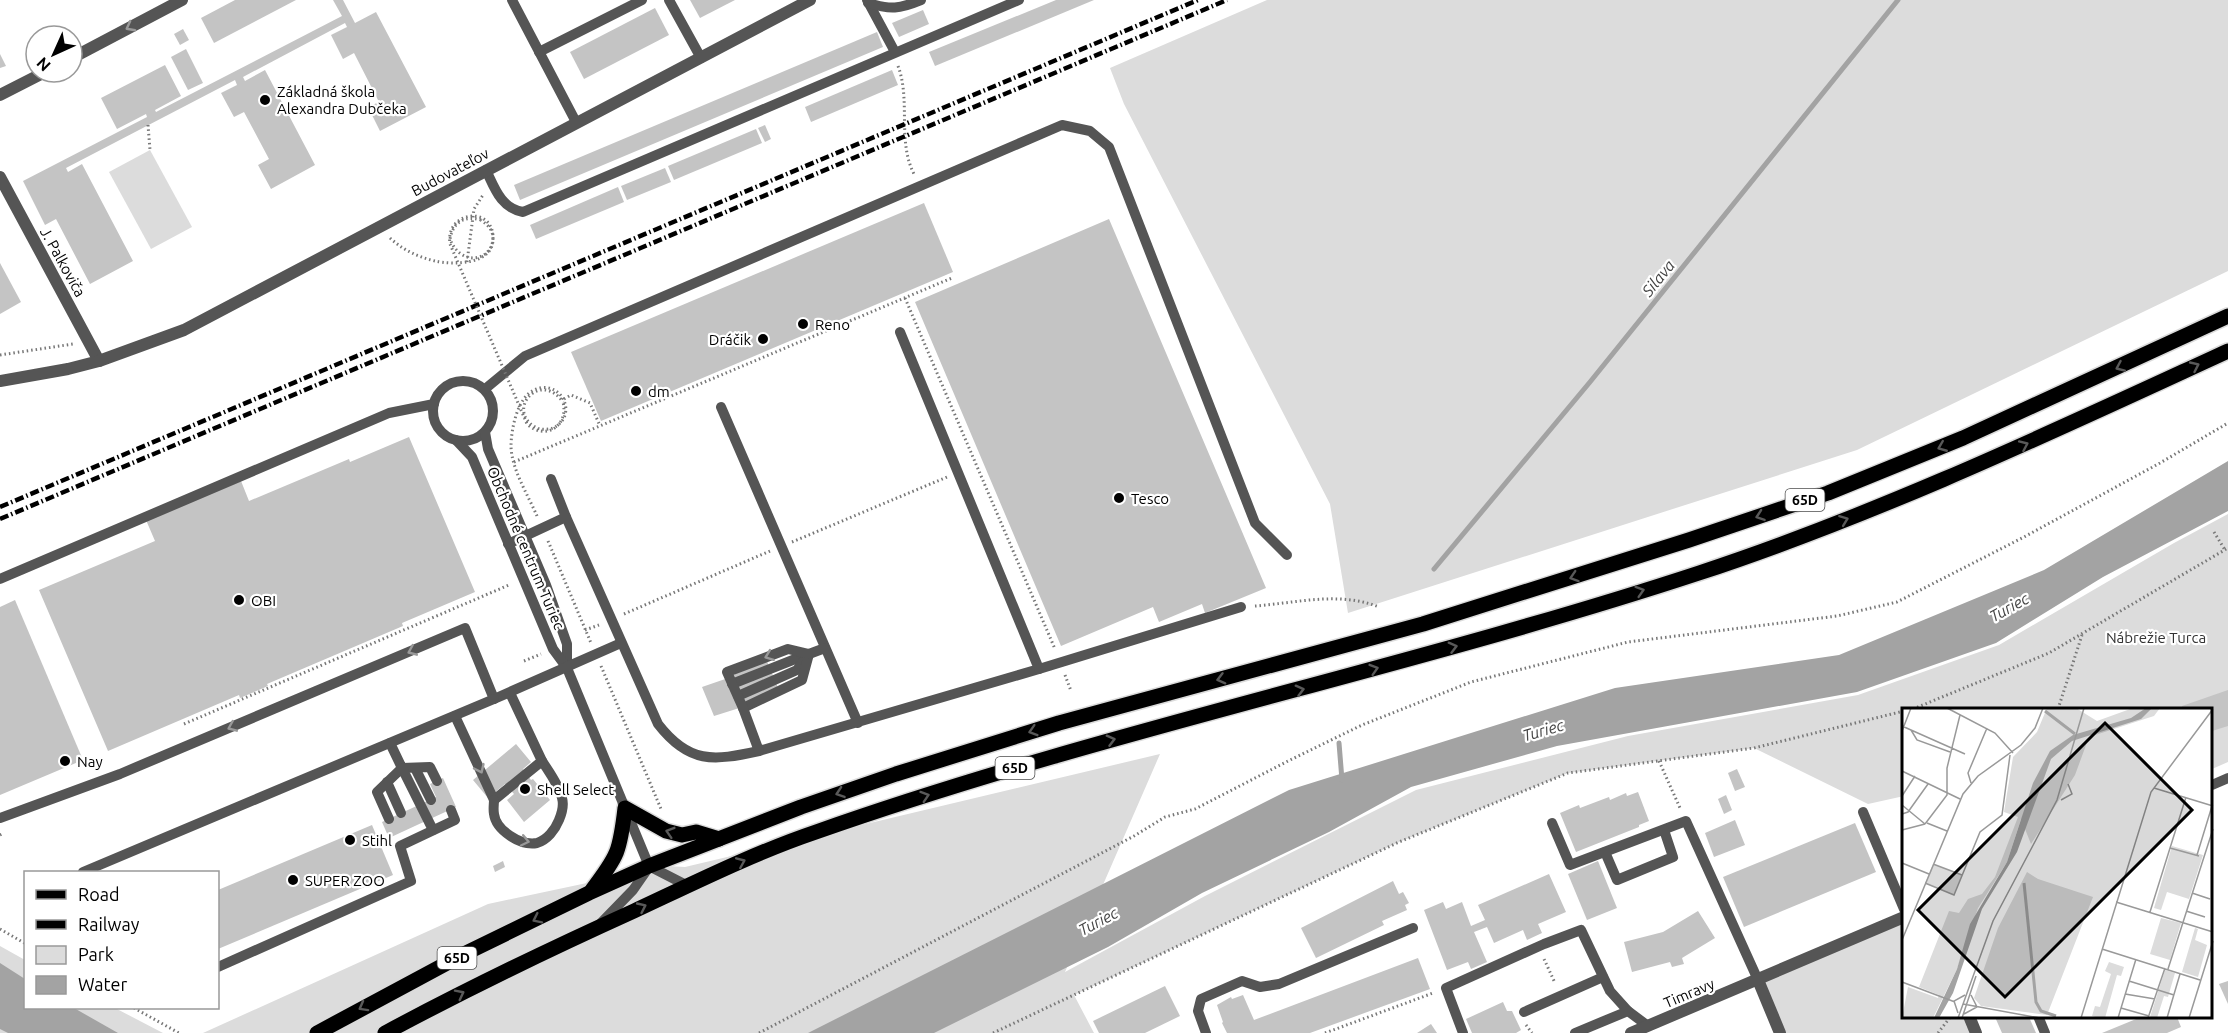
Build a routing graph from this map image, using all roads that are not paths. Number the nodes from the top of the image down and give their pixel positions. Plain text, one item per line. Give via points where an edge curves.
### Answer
1 (182, 0) edge
2 (512, 0) edge
3 (642, 0) edge
4 (669, 0) edge
5 (810, 0) edge
6 (921, 0) edge
7 (1020, 0) edge
8 (867, 1) edge
9 (84, 52) edge
10 (539, 52) junction
11 (895, 52) junction
12 (701, 58) junction
13 (24, 83) edge
14 (0, 95) edge
15 (576, 122) junction
16 (486, 170) junction
17 (0, 177) edge
18 (2228, 316) edge
19 (900, 332) dead end
20 (2228, 351) edge
21 (99, 361) junction
22 (0, 381) edge
23 (484, 389) junction
24 (434, 404) junction
25 (721, 407) dead end
26 (485, 432) junction
27 (456, 440) junction
28 (551, 479) dead end
29 (566, 517) junction
30 (525, 536) junction
31 (508, 544) junction
32 (1287, 555) dead end
33 (0, 579) edge
34 (1241, 607) road end
35 (621, 643) junction
36 (825, 648) junction
37 (809, 654) junction
38 (567, 668) junction
39 (1039, 669) junction
40 (510, 693) junction
41 (738, 696) junction
42 (494, 699) junction
43 (743, 708) junction
44 (455, 716) junction
45 (858, 723) junction
46 (390, 743) junction
47 (759, 751) junction
48 (542, 761) junction
49 (402, 768) junction
50 (415, 768) junction
51 (2228, 778) edge
52 (437, 781) dead end
53 (387, 782) junction
54 (2213, 784) edge
55 (431, 800) dead end
56 (494, 800) junction
57 (625, 808) junction
58 (451, 810) dead end
59 (1863, 812) dead end
60 (401, 813) dead end
61 (438, 815) dead end
62 (0, 819) edge
63 (389, 819) dead end
64 (1552, 823) dead end
65 (438, 828) junction
66 (408, 829) dead end
67 (1664, 830) junction
68 (396, 834) dead end
69 (719, 839) junction
70 (413, 840) junction
71 (400, 846) junction
72 (1605, 852) junction
73 (649, 866) junction
74 (87, 871) edge
75 (688, 886) junction
76 (589, 893) junction
77 (1902, 904) edge
78 (1902, 918) edge
79 (596, 928) junction
80 (1413, 928) dead end
81 (219, 967) edge
82 (1603, 977) junction
83 (1758, 980) junction
84 (1628, 1011) junction
85 (1524, 1012) dead end
86 (1969, 1018) edge
87 (2038, 1018) edge
88 (1647, 1026) junction
89 (317, 1033) edge
90 (386, 1033) edge
91 (1206, 1033) edge
92 (1463, 1033) edge
93 (1575, 1033) edge
94 (1631, 1033) edge
95 (1780, 1033) edge
96 (1976, 1033) edge
97 (2045, 1033) edge

1 -> 9 street
2 - 10 lane
3 - 10 lane
4 - 12 lane
5 - 12 street, Budovateľov
6 - 8 lane via 892,9
7 - 11 lane
8 - 11 lane
10 - 15 lane
11 - 16 lane via 523,212 504,204
12 - 15 street, Budovateľov
13 - 14 street
15 - 16 street, Budovateľov
16 - 21 street, Budovateľov via 184,330
17 - 21 street, J. Palkoviča
18 -> 69 main road, 65D via 1963,438 1828,493 1423,624 1059,723 906,771
19 - 39 lane
75 -> 20 main road, 65D via 812,833 958,785 1542,622 1703,572 1979,465
21 - 22 street, Budovateľov
23 - 24 lane via 471,381 454,381 441,390
23 - 26 lane via 494,410
23 - 32 lane via 525,356 1062,125 1090,131 1109,147 1255,523
24 - 27 lane via 437,427
24 - 33 lane via 389,413
25 - 36 lane
26 - 27 lane via 472,440
26 - 30 lane, Obchodné centrum Turiec via 488,449
27 - 31 lane, Obchodné centrum Turiec via 472,457
28 - 29 lane
29 - 30 lane
29 - 35 lane
30 - 31 lane
30 - 38 lane, Obchodné centrum Turiec via 567,644
31 - 38 lane, Obchodné centrum Turiec via 553,649
34 - 39 lane
35 - 38 lane
35 - 47 lane via 657,724 678,746 700,756 725,759
36 - 37 lane
36 - 45 lane
37 - 41 lane via 797,670
37 -> 41 lane via 788,649 727,672
37 - 43 lane via 802,680
38 - 40 lane
38 - 57 lane, Obchodné centrum Turiec
39 - 45 lane
40 - 42 lane
40 - 48 lane
41 - 43 lane
42 - 44 lane
42 -> 62 lane via 465,628 120,774
43 - 47 lane
44 - 46 lane
44 -> 56 lane
45 - 47 lane
46 - 49 lane
46 - 74 lane
48 - 56 lane
56 -> 48 lane via 494,814 506,833 528,843 548,837 557,826 563,800
49 - 50 lane
49 - 53 lane
49 - 65 lane
50 - 52 lane via 430,767
50 - 55 lane
51 - 54 lane
53 - 60 lane
53 - 63 lane via 377,792
69 -> 57 main road via 696,832 682,835 666,831
57 - 73 lane, Obchodné centrum Turiec
57 - 76 main road via 620,848
58 - 65 lane via 455,820
59 - 77 lane
61 - 65 lane
64 - 72 lane via 1570,866
65 - 70 lane
66 - 70 lane
67 - 72 lane
67 - 72 lane via 1673,857 1617,880
67 - 83 lane via 1686,821
68 - 71 lane
69 - 73 main road, 65D
70 - 71 lane
71 - 81 lane via 411,881
73 - 75 lane
73 - 76 main road, 65D
73 - 79 lane via 633,890
79 -> 75 main road, 65D
76 -> 89 main road, 65D
78 - 83 street, Timravy
90 -> 79 main road, 65D
80 - 91 lane via 1279,984 1260,987 1242,981 1216,991 1201,999 1198,1011
82 - 84 lane
82 - 85 lane
82 - 92 lane via 1581,930 1538,947 1446,988
83 - 88 street, Timravy
83 - 95 street
84 - 88 lane
84 - 93 lane
86 - 96 street
87 - 97 lane
88 - 94 street, Timravy

